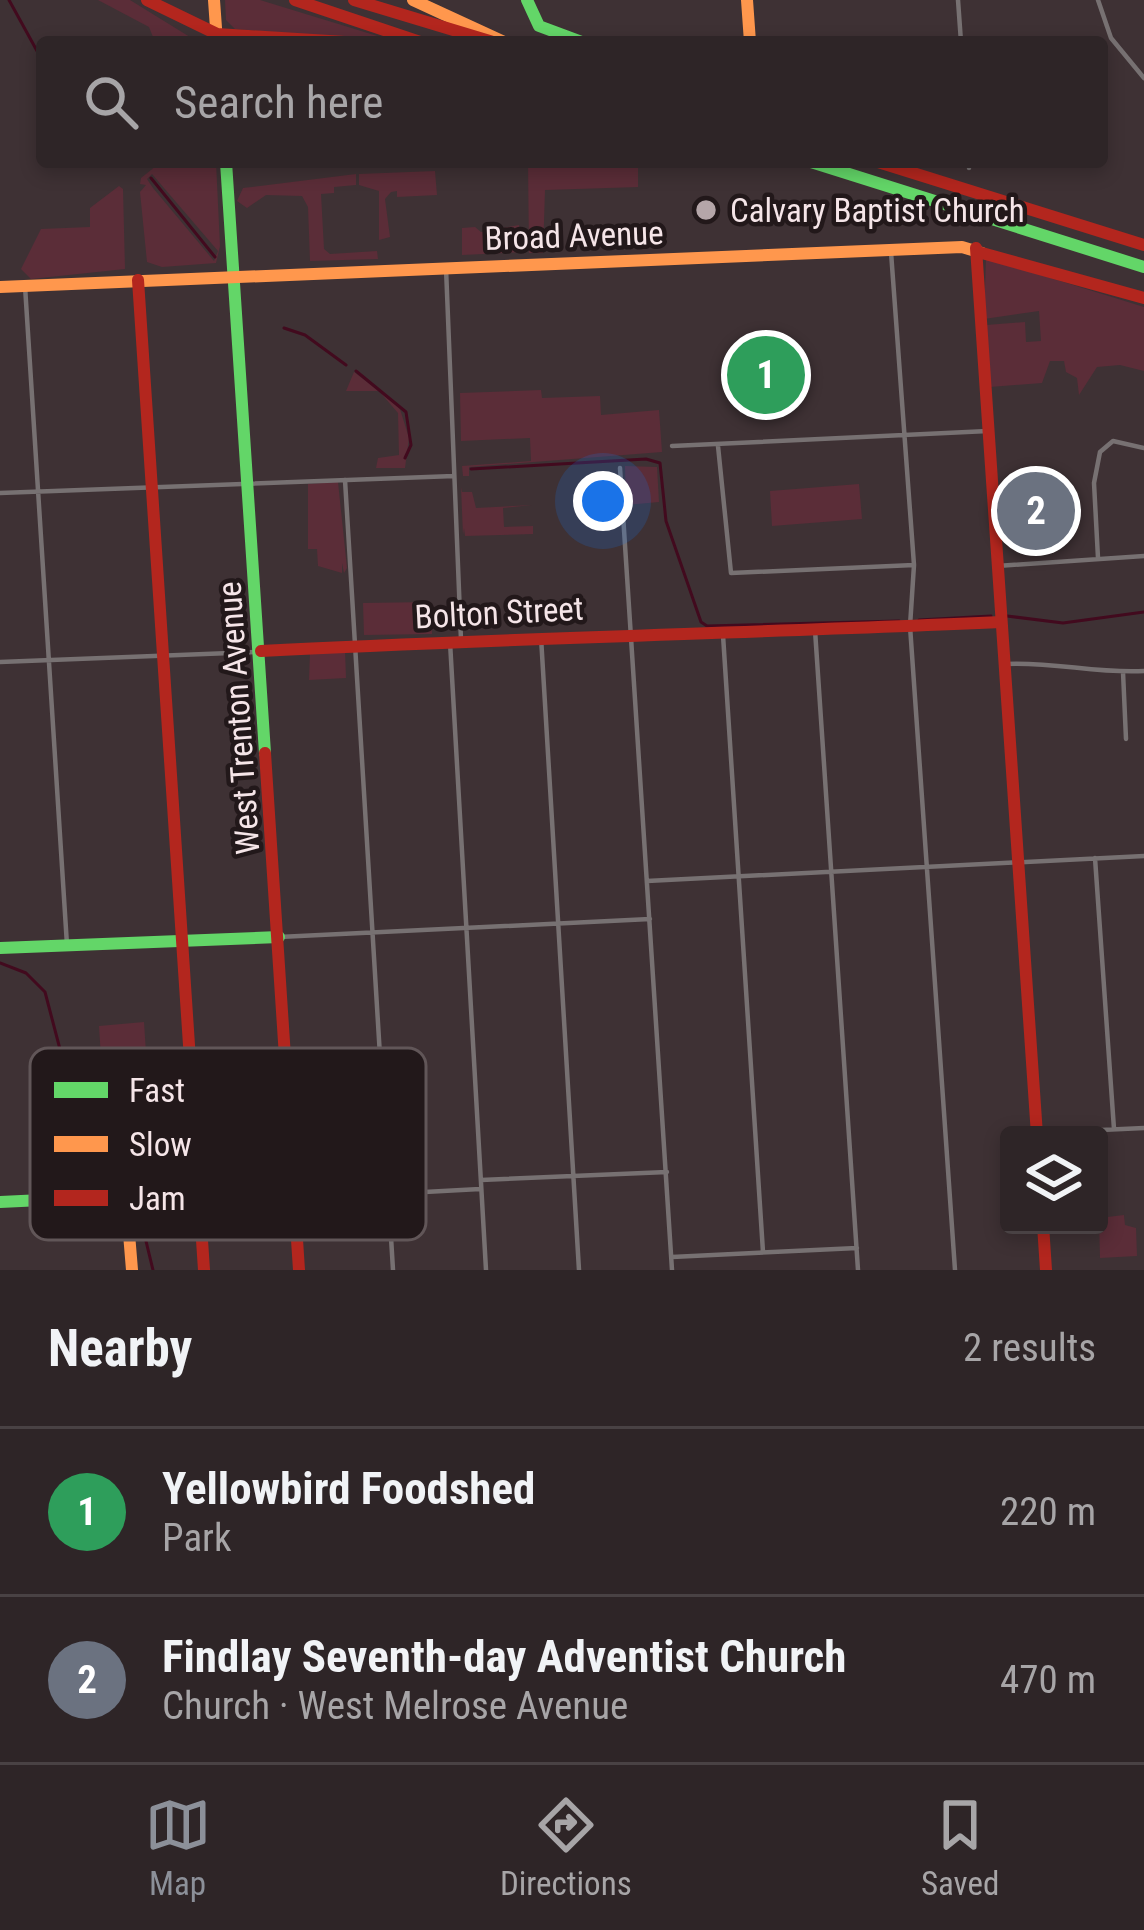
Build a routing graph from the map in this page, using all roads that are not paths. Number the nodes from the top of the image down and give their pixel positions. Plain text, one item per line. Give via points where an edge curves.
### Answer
1 (147, 0) edge
2 (214, 0) edge
3 (295, 0) edge
4 (354, 0) edge
5 (413, 0) edge
6 (527, 0) edge
7 (747, 0) edge
8 (958, 0) edge
9 (1098, 0) edge
10 (213, 36) edge
11 (217, 36) edge
12 (402, 36) edge
13 (474, 36) edge
14 (491, 36) edge
15 (566, 36) edge
16 (750, 36) edge
17 (961, 36) edge
18 (1144, 78) edge
19 (226, 168) edge
20 (830, 168) edge
21 (897, 168) edge
22 (1144, 245) edge
23 (976, 248) junction
24 (891, 249) junction
25 (1144, 267) edge
26 (446, 268) junction
27 (234, 277) junction
28 (138, 280) junction
29 (25, 286) junction
30 (0, 287) edge
31 (1144, 298) edge
32 (988, 431) junction
33 (904, 435) junction
34 (718, 444) junction
35 (673, 446) dead end
36 (1144, 448) edge
37 (620, 467) dead end
38 (454, 476) junction
39 (345, 480) junction
40 (249, 483) junction
41 (151, 486) junction
42 (38, 491) junction
43 (0, 493) edge
44 (1144, 556) edge
45 (1098, 559) junction
46 (914, 565) junction
47 (997, 566) junction
48 (1001, 622) junction
49 (910, 626) junction
50 (815, 630) junction
51 (632, 632) junction
52 (723, 635) junction
53 (541, 637) junction
54 (455, 642) junction
55 (356, 647) junction
56 (261, 652) junction
57 (161, 655) junction
58 (49, 660) junction
59 (0, 662) edge
60 (1004, 664) junction
61 (1144, 671) edge
62 (1123, 672) junction
63 (1126, 739) dead end
64 (1144, 856) edge
65 (1095, 858) junction
66 (1018, 863) junction
67 (926, 868) junction
68 (834, 874) junction
69 (738, 877) junction
70 (647, 881) junction
71 (650, 919) junction
72 (558, 923) junction
73 (464, 927) junction
74 (372, 931) junction
75 (279, 937) junction
76 (183, 940) junction
77 (67, 945) junction
78 (0, 948) edge
79 (190, 1048) edge
80 (285, 1048) edge
81 (379, 1048) edge
82 (1036, 1126) edge
83 (1144, 1128) edge
84 (1108, 1129) edge
85 (1114, 1129) junction
86 (667, 1172) junction
87 (574, 1176) junction
88 (480, 1180) junction
89 (481, 1189) junction
90 (426, 1192) edge
91 (30, 1201) edge
92 (0, 1202) edge
93 (1044, 1234) edge
94 (132, 1240) edge
95 (202, 1240) edge
96 (297, 1240) edge
97 (391, 1240) edge
98 (856, 1249) junction
99 (763, 1252) junction
100 (672, 1257) junction
101 (132, 1270) edge
102 (204, 1270) edge
103 (299, 1270) edge
104 (393, 1270) edge
105 (486, 1270) edge
106 (579, 1270) edge
107 (673, 1270) edge
108 (858, 1270) edge
109 (955, 1270) edge
110 (1046, 1270) edge

1 - 10 main road
2 - 11 main road
3 - 12 main road
4 - 13 main road
5 - 14 main road
6 - 15 main road via 539,26
7 - 16 main road
8 - 17 street
9 - 18 street via 1112,38
19 - 27 main road, West Trenton Avenue
20 - 25 main road
21 - 22 main road
23 - 24 main road, Broad Avenue
23 - 31 main road, Broad Avenue
23 - 32 main road
24 - 26 main road, Broad Avenue
24 - 33 street
26 - 27 main road, Broad Avenue
26 - 38 street
27 - 28 main road, Broad Avenue
27 - 40 main road, West Trenton Avenue
28 - 29 main road, Broad Avenue
28 - 41 main road
29 - 30 main road, Broad Avenue
29 - 42 street
32 - 33 street
32 - 47 main road
33 - 34 street
33 - 46 street
34 - 35 street
34 - 46 street via 731,573
36 - 45 street via 1113,441 1098,456
37 - 51 street
38 - 39 street
38 - 54 street
39 - 40 street
39 - 55 street
40 - 41 street
40 - 56 main road, West Trenton Avenue
41 - 42 street
41 - 57 main road
42 - 43 street
42 - 58 street
44 - 45 street
45 - 47 street
46 - 49 street
47 - 48 main road
48 - 49 main road, Bolton Street
48 - 60 main road
49 - 50 main road, Bolton Street
49 - 67 street
50 - 52 main road, Bolton Street
50 - 68 street
51 - 52 main road, Bolton Street
51 - 53 main road, Bolton Street
51 - 70 street
52 - 69 street
53 - 54 main road, Bolton Street
53 - 72 street
54 - 55 main road, Bolton Street
54 - 73 street
55 - 56 main road, Bolton Street
55 - 74 street
56 - 57 street, Bolton Street
56 - 75 main road, West Trenton Avenue
57 - 58 street, Bolton Street
57 - 76 main road
58 - 59 street, Bolton Street
58 - 77 street
60 - 62 street
60 - 66 main road
61 - 62 street
62 - 63 street
64 - 65 street
65 - 66 street
65 - 85 street
66 - 67 street
66 - 82 main road
67 - 68 street
67 - 109 street
68 - 69 street
68 - 98 street
69 - 70 street
69 - 99 street
70 - 71 street
71 - 72 street
71 - 86 street
72 - 73 street
72 - 87 street
73 - 74 street
73 - 88 street
74 - 75 street
74 - 81 street
75 - 76 main road
75 - 80 main road, West Trenton Avenue
76 - 77 main road
76 - 79 main road
77 - 78 main road
83 - 85 street
84 - 85 street
86 - 87 street
86 - 100 street
87 - 88 street
87 - 106 street
88 - 89 street
89 - 90 street
89 - 105 street
91 - 92 main road
93 - 110 main road
94 - 101 main road
95 - 102 main road
96 - 103 main road, West Trenton Avenue
97 - 104 street
98 - 99 street
98 - 108 street
99 - 100 street
100 - 107 street

